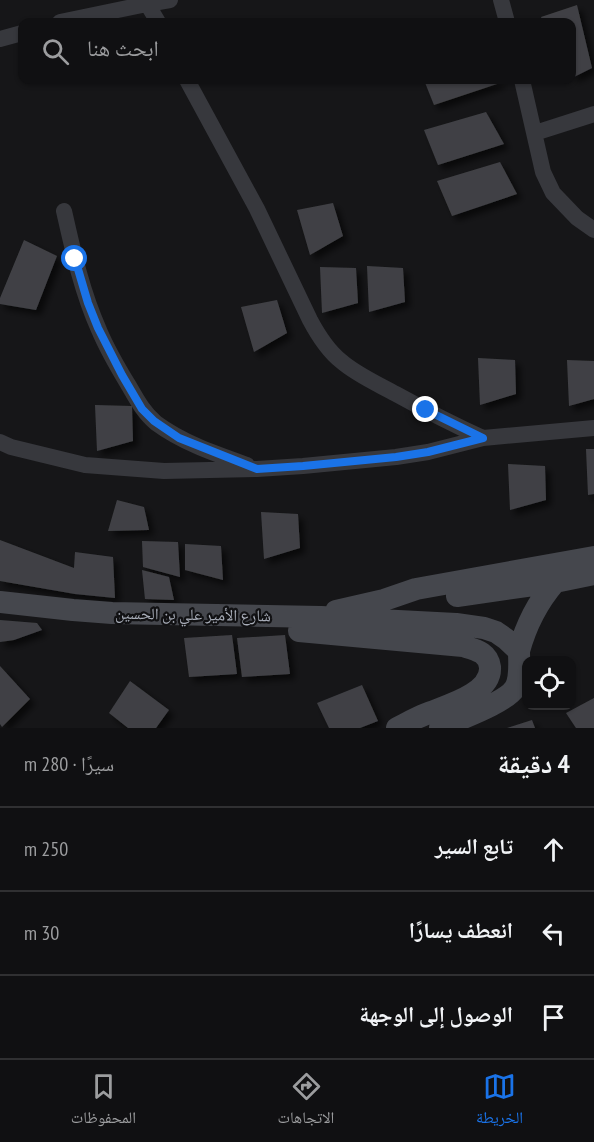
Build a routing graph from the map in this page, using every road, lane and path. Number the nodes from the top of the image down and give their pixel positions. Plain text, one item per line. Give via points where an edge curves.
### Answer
1 (170, 0) edge
2 (501, 0) edge
3 (146, 2) edge
4 (77, 18) edge
5 (156, 18) edge
6 (506, 18) edge
7 (18, 34) edge
8 (0, 39) edge
9 (189, 84) edge
10 (523, 84) edge
11 (594, 114) edge
12 (535, 133) junction
13 (64, 211) dead end
14 (594, 230) edge
15 (594, 428) edge
16 (483, 438) junction
17 (0, 442) edge
18 (257, 469) junction
19 (594, 557) edge
20 (594, 574) edge
21 (555, 582) junction
22 (384, 600) junction
23 (0, 602) edge
24 (0, 615) edge
25 (318, 625) junction
26 (519, 651) junction
27 (397, 728) edge
28 (440, 728) edge

1 - 3 street
2 - 6 street
3 - 4 street
3 - 5 street
7 - 8 street
9 - 16 street via 327,347 373,382
10 - 12 street
11 - 12 street
12 - 14 street via 543,172 553,193
13 - 18 street via 88,303 142,409 179,438
15 - 16 street
16 - 18 street via 396,457
17 - 18 street via 85,465 164,471
19 - 22 street, شارع الأمير علي بن الحسين via 416,589
20 - 21 street, شارع الأمير علي بن الحسين
21 - 22 street, شارع الأمير علي بن الحسين via 419,601
21 - 26 street via 528,621
22 - 25 street, شارع الأمير علي بن الحسين via 350,606
23 - 25 street, شارع الأمير علي بن الحسين
24 - 25 street, شارع الأمير علي بن الحسين via 112,626
25 - 26 street via 456,624 496,632
25 - 27 street via 463,646 486,656 490,673 471,695
26 - 28 street via 518,682 513,691 504,699

